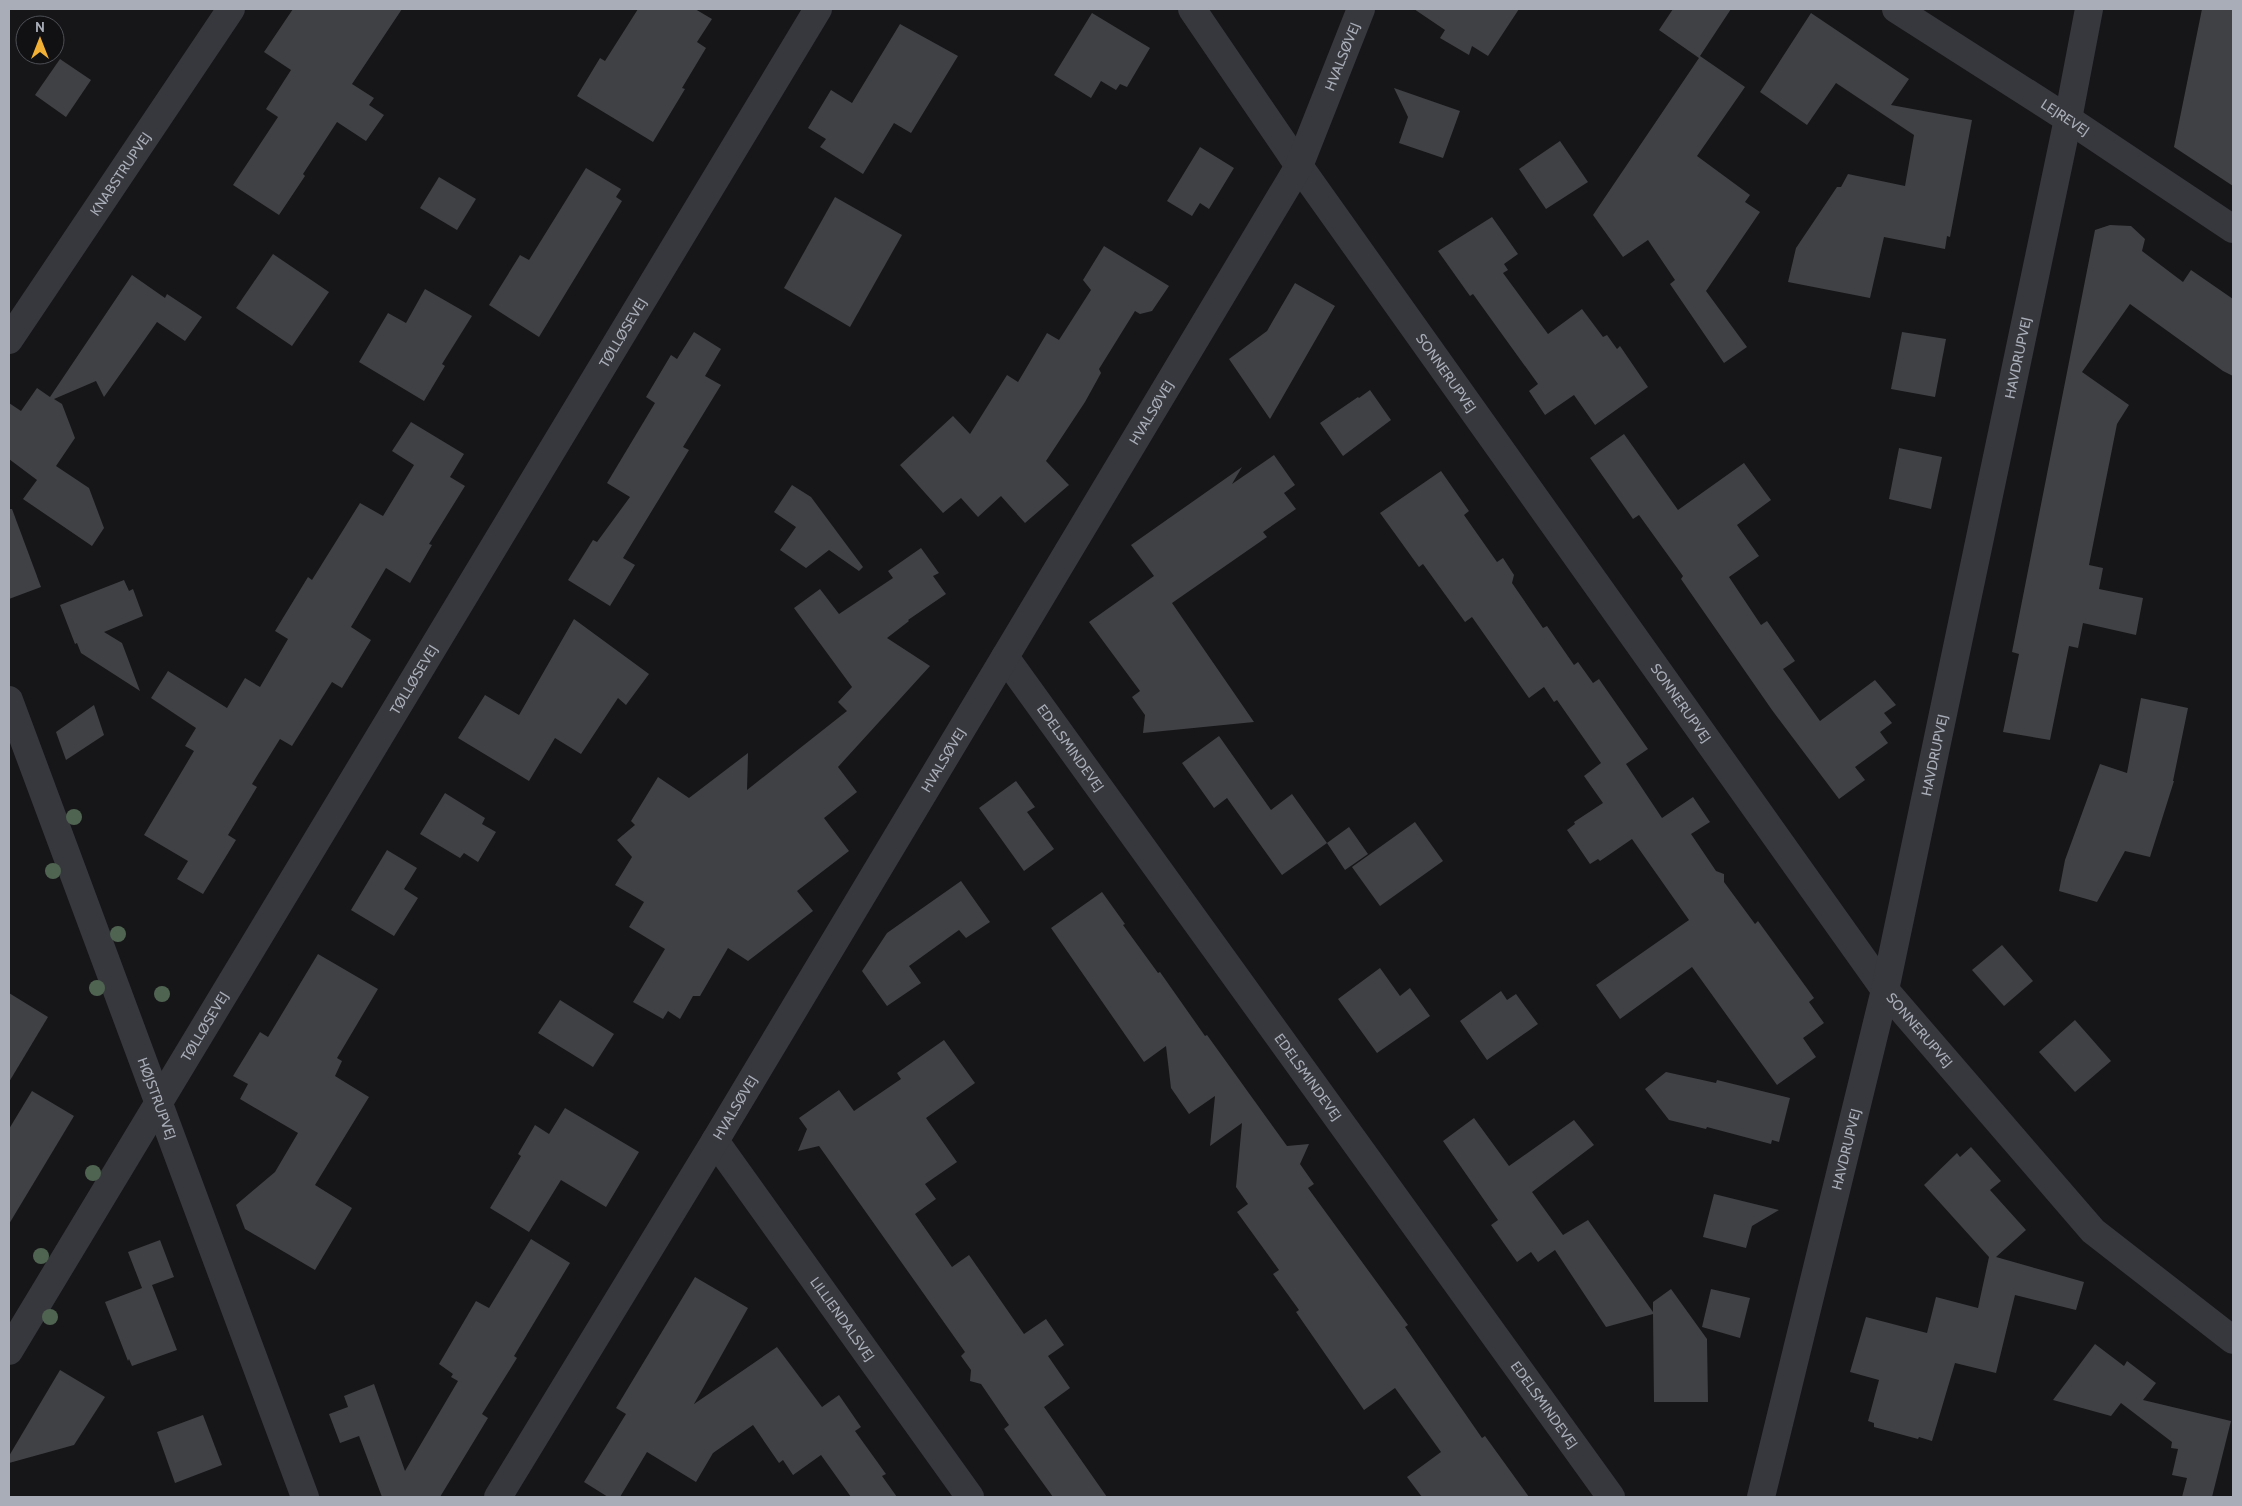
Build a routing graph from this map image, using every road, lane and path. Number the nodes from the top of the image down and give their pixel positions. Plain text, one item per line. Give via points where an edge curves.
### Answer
1 (231, 9) edge
2 (818, 9) edge
3 (1192, 9) edge
4 (1361, 9) edge
5 (1896, 9) edge
6 (2088, 9) edge
7 (2068, 119) junction
8 (1299, 166) junction
9 (2233, 229) edge
10 (9, 340) edge
11 (1004, 657) junction
12 (9, 700) edge
13 (1885, 990) junction
14 (158, 1105) junction
15 (715, 1141) junction
16 (2233, 1340) edge
17 (9, 1350) edge
18 (305, 1497) edge
19 (498, 1497) edge
20 (970, 1497) edge
21 (1611, 1497) edge
22 (1761, 1497) edge

1 - 10 street, KNABSTRUPVEJ
2 - 14 street, TØLLØSEVEJ
3 - 8 street, SONNERUPVEJ
4 - 8 street, HVALSØVEJ
5 - 7 street, LEJREVEJ
6 - 7 street, HAVDRUPVEJ
7 - 9 street, LEJREVEJ
7 - 13 street, HAVDRUPVEJ
8 - 11 street, HVALSØVEJ
8 - 13 street, SONNERUPVEJ
11 - 15 street, HVALSØVEJ
11 - 21 street, EDELSMINDEVEJ
12 - 14 street, HØJSTRUPVEJ
13 - 16 street, SONNERUPVEJ via 2093,1230
13 - 22 street, HAVDRUPVEJ
14 - 17 street, TØLLØSEVEJ
14 - 18 street, HØJSTRUPVEJ
15 - 19 street, HVALSØVEJ
15 - 20 street, LILLIENDALSVEJ

